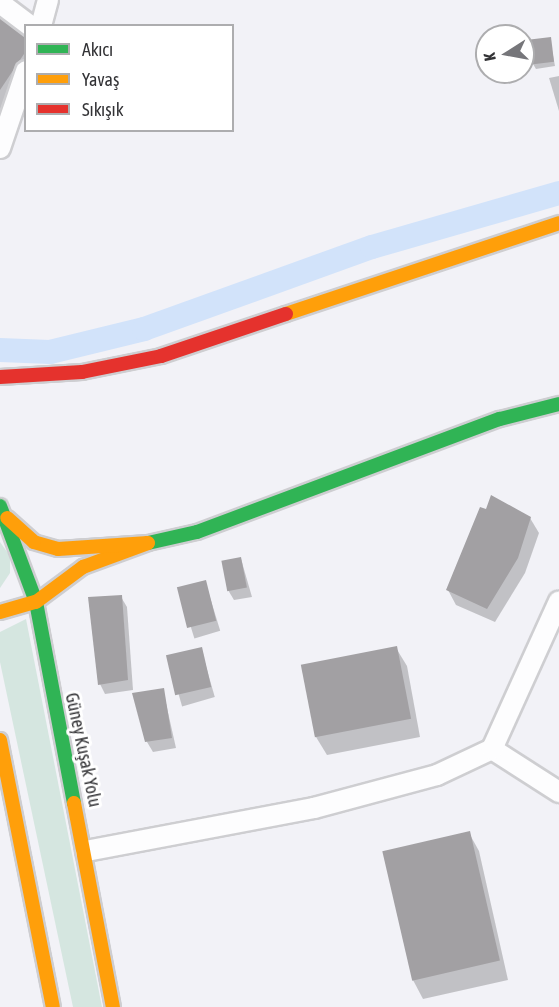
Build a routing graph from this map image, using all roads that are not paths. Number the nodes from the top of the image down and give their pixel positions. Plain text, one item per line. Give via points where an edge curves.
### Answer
1 (48, 0) edge
2 (0, 3) edge
3 (28, 24) edge
4 (42, 24) edge
5 (24, 77) edge
6 (0, 148) edge
7 (559, 223) edge
8 (0, 377) edge
9 (559, 404) edge
10 (0, 506) edge
11 (7, 518) junction
12 (148, 543) junction
13 (559, 601) edge
14 (36, 602) junction
15 (0, 612) edge
16 (0, 740) edge
17 (492, 749) junction
18 (559, 792) edge
19 (8, 824) edge
20 (86, 851) junction
21 (53, 1007) edge
22 (113, 1007) edge

1 - 4 street
2 - 3 street
5 - 6 street
7 - 8 main road via 161,356 82,372
9 - 12 main road via 500,419 197,532
10 - 11 main road, Güney Kuşak Yolu
11 - 12 main road via 34,542 58,549
11 - 14 main road, Güney Kuşak Yolu
12 - 14 main road via 83,567
13 - 17 street
14 - 15 main road
14 - 20 main road, Güney Kuşak Yolu
16 - 19 main road
17 - 18 street
17 - 20 street via 437,775 314,808
19 - 21 main road
20 - 22 main road, Güney Kuşak Yolu

